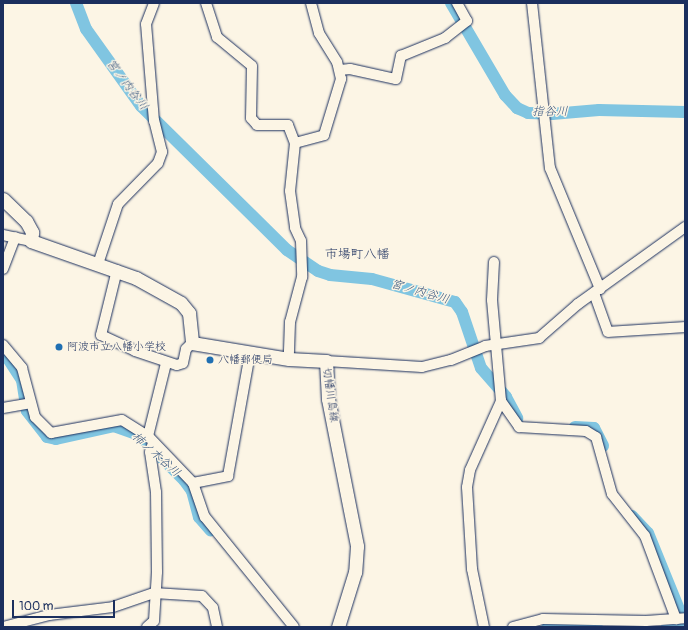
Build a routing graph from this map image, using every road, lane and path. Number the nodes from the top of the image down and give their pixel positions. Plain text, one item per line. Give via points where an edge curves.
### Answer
1 (154, 3) edge
2 (206, 3) edge
3 (311, 3) edge
4 (456, 3) edge
5 (532, 3) edge
6 (340, 70) junction
7 (295, 142) junction
8 (3, 199) edge
9 (685, 227) edge
10 (3, 235) edge
11 (15, 237) junction
12 (31, 241) junction
13 (494, 262) dead end
14 (98, 264) junction
15 (3, 268) edge
16 (117, 270) junction
17 (597, 291) junction
18 (685, 327) edge
19 (192, 343) junction
20 (495, 344) junction
21 (3, 345) edge
22 (250, 354) junction
23 (288, 359) junction
24 (326, 361) junction
25 (166, 363) junction
26 (501, 394) junction
27 (30, 403) junction
28 (3, 408) edge
29 (151, 443) junction
30 (193, 483) junction
31 (154, 593) junction
32 (675, 621) edge
33 (5, 627) edge
34 (147, 627) edge
35 (217, 627) edge
36 (294, 627) edge
37 (338, 627) edge
38 (484, 627) edge
39 (513, 627) edge

1 - 14 street via 146,24 154,121 162,152 158,163 118,204
2 - 7 street via 217,37 252,66 251,118 257,124 288,125
3 - 6 street via 319,33
4 - 6 street via 466,21 445,38 401,56 396,79 350,69
5 - 17 street via 543,114 556,186
6 - 7 street via 341,78 324,135
7 - 23 street via 290,191 295,228 300,241 302,277 290,322
8 - 12 main road via 26,221 32,232
9 - 17 street
10 - 11 street
11 - 12 street
11 - 15 street
12 - 14 main road
13 - 20 street via 492,300
14 - 16 main road
16 - 19 main road via 150,284 181,303 189,313
16 - 25 street via 101,335
17 - 18 street via 608,332
17 - 20 street via 539,338
19 - 22 main road, 切幡川島線
19 - 25 street via 186,349 183,363
20 - 24 street via 422,367
20 - 26 street
21 - 27 street via 22,368
22 - 23 main road, 切幡川島線
22 - 30 street via 228,476
23 - 24 main road, 切幡川島線
24 - 37 main road, 切幡川島線 via 328,398 357,546 355,572
25 - 29 street
26 - 32 street via 519,427 586,431 596,437 612,494 645,536
26 - 38 street via 470,470 467,487 472,569
27 - 28 street
27 - 29 street via 35,417 51,433 122,420
29 - 30 street
29 - 31 street via 156,492
30 - 36 street via 205,517
31 - 33 street via 113,607 49,615
31 - 34 street via 154,621
31 - 35 street via 202,596 213,608
32 - 39 street via 543,619

